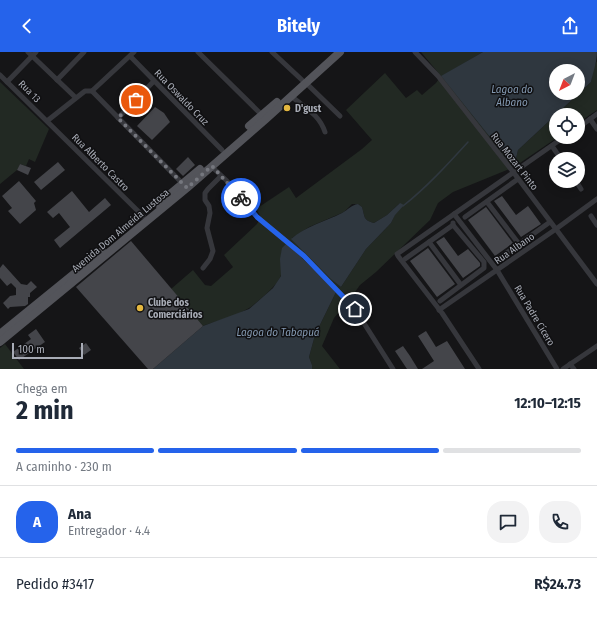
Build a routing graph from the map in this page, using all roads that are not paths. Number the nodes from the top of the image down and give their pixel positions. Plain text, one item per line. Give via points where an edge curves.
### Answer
1 (84, 52) edge
2 (198, 52) edge
3 (272, 52) edge
4 (332, 52) edge
5 (340, 52) edge
6 (415, 52) edge
7 (32, 53) edge
8 (132, 54) edge
9 (0, 75) edge
10 (57, 80) junction
11 (154, 81) junction
12 (304, 81) junction
13 (7, 82) junction
14 (92, 91) junction
15 (291, 96) junction
16 (76, 97) junction
17 (597, 114) edge
18 (340, 116) dead end
19 (264, 117) junction
20 (118, 118) junction
21 (590, 119) junction
22 (47, 121) junction
23 (585, 123) edge
24 (597, 129) edge
25 (325, 132) dead end
26 (555, 144) edge
27 (552, 146) junction
28 (222, 150) junction
29 (556, 152) edge
30 (212, 166) junction
31 (514, 173) junction
32 (221, 176) junction
33 (518, 179) junction
34 (185, 186) junction
35 (597, 199) edge
36 (487, 202) junction
37 (453, 215) junction
38 (144, 216) junction
39 (591, 216) dead end
40 (465, 217) dead end
41 (550, 222) junction
42 (453, 225) junction
43 (597, 226) edge
44 (556, 229) junction
45 (429, 242) junction
46 (519, 244) junction
47 (405, 259) dead end
48 (498, 259) dead end
49 (202, 268) dead end
50 (497, 270) junction
51 (597, 284) edge
52 (461, 285) junction
53 (440, 301) dead end
54 (37, 309) junction
55 (439, 310) junction
56 (14, 327) junction
57 (0, 334) edge
58 (0, 342) edge
59 (597, 346) edge
60 (570, 364) junction
61 (393, 369) edge
62 (479, 369) edge
63 (557, 369) edge
64 (563, 369) edge
65 (574, 369) edge

1 - 10 street
2 - 19 street
3 - 12 street
4 - 12 main road, Avenida Dom Almeida Lustosa
5 - 12 main road, Avenida Dom Almeida Lustosa
6 - 31 street, Rua Mozart Pinto via 438,76
7 - 10 street
7 - 13 street
8 - 11 street, Rua Oswaldo Cruz
8 - 14 street
9 - 13 street, Rua 13
10 - 16 street
11 - 20 street
11 - 28 street, Rua Oswaldo Cruz
12 - 15 main road, Avenida Dom Almeida Lustosa
12 - 18 street
12 - 19 main road, Avenida Dom Almeida Lustosa
13 - 22 street, Rua 13
14 - 16 street via 85,91
14 - 20 street
15 - 19 main road, Avenida Dom Almeida Lustosa
15 - 25 street via 317,116
16 - 22 street
17 - 21 street
19 - 28 main road, Avenida Dom Almeida Lustosa
19 - 30 main road, Avenida Dom Almeida Lustosa
20 - 34 street
21 - 23 street
21 - 24 street
22 - 38 street, Rua Alberto Castro
26 - 27 street
27 - 29 street
27 - 31 street
28 - 34 main road, Avenida Dom Almeida Lustosa
30 - 32 street
30 - 34 main road, Avenida Dom Almeida Lustosa
31 - 33 street, Rua Mozart Pinto
31 - 37 street
32 - 49 street via 205,193 210,212 207,228 213,251
32 - 61 street via 257,217 304,256 355,309
33 - 36 street
33 - 41 street, Rua Mozart Pinto
34 - 38 main road, Avenida Dom Almeida Lustosa
34 - 54 main road, Avenida Dom Almeida Lustosa
35 - 44 street, Rua Albano
36 - 40 street
36 - 46 street
37 - 42 street
37 - 50 street, Rua Padre Cícero
37 - 55 street via 397,254
38 - 54 main road, Avenida Dom Almeida Lustosa
39 - 43 street
41 - 44 street, Rua Mozart Pinto
41 - 46 street
42 - 45 street
42 - 52 street via 485,265
44 - 50 street, Rua Albano
44 - 51 street, Rua Mozart Pinto
45 - 47 street
45 - 52 street
46 - 48 street
50 - 55 street, Rua Albano
50 - 63 street, Rua Padre Cícero
52 - 53 street
54 - 56 main road, Avenida Dom Almeida Lustosa
55 - 62 street
56 - 57 main road, Avenida Dom Almeida Lustosa
56 - 58 main road, Avenida Dom Almeida Lustosa
59 - 60 street
60 - 64 street
60 - 65 street

